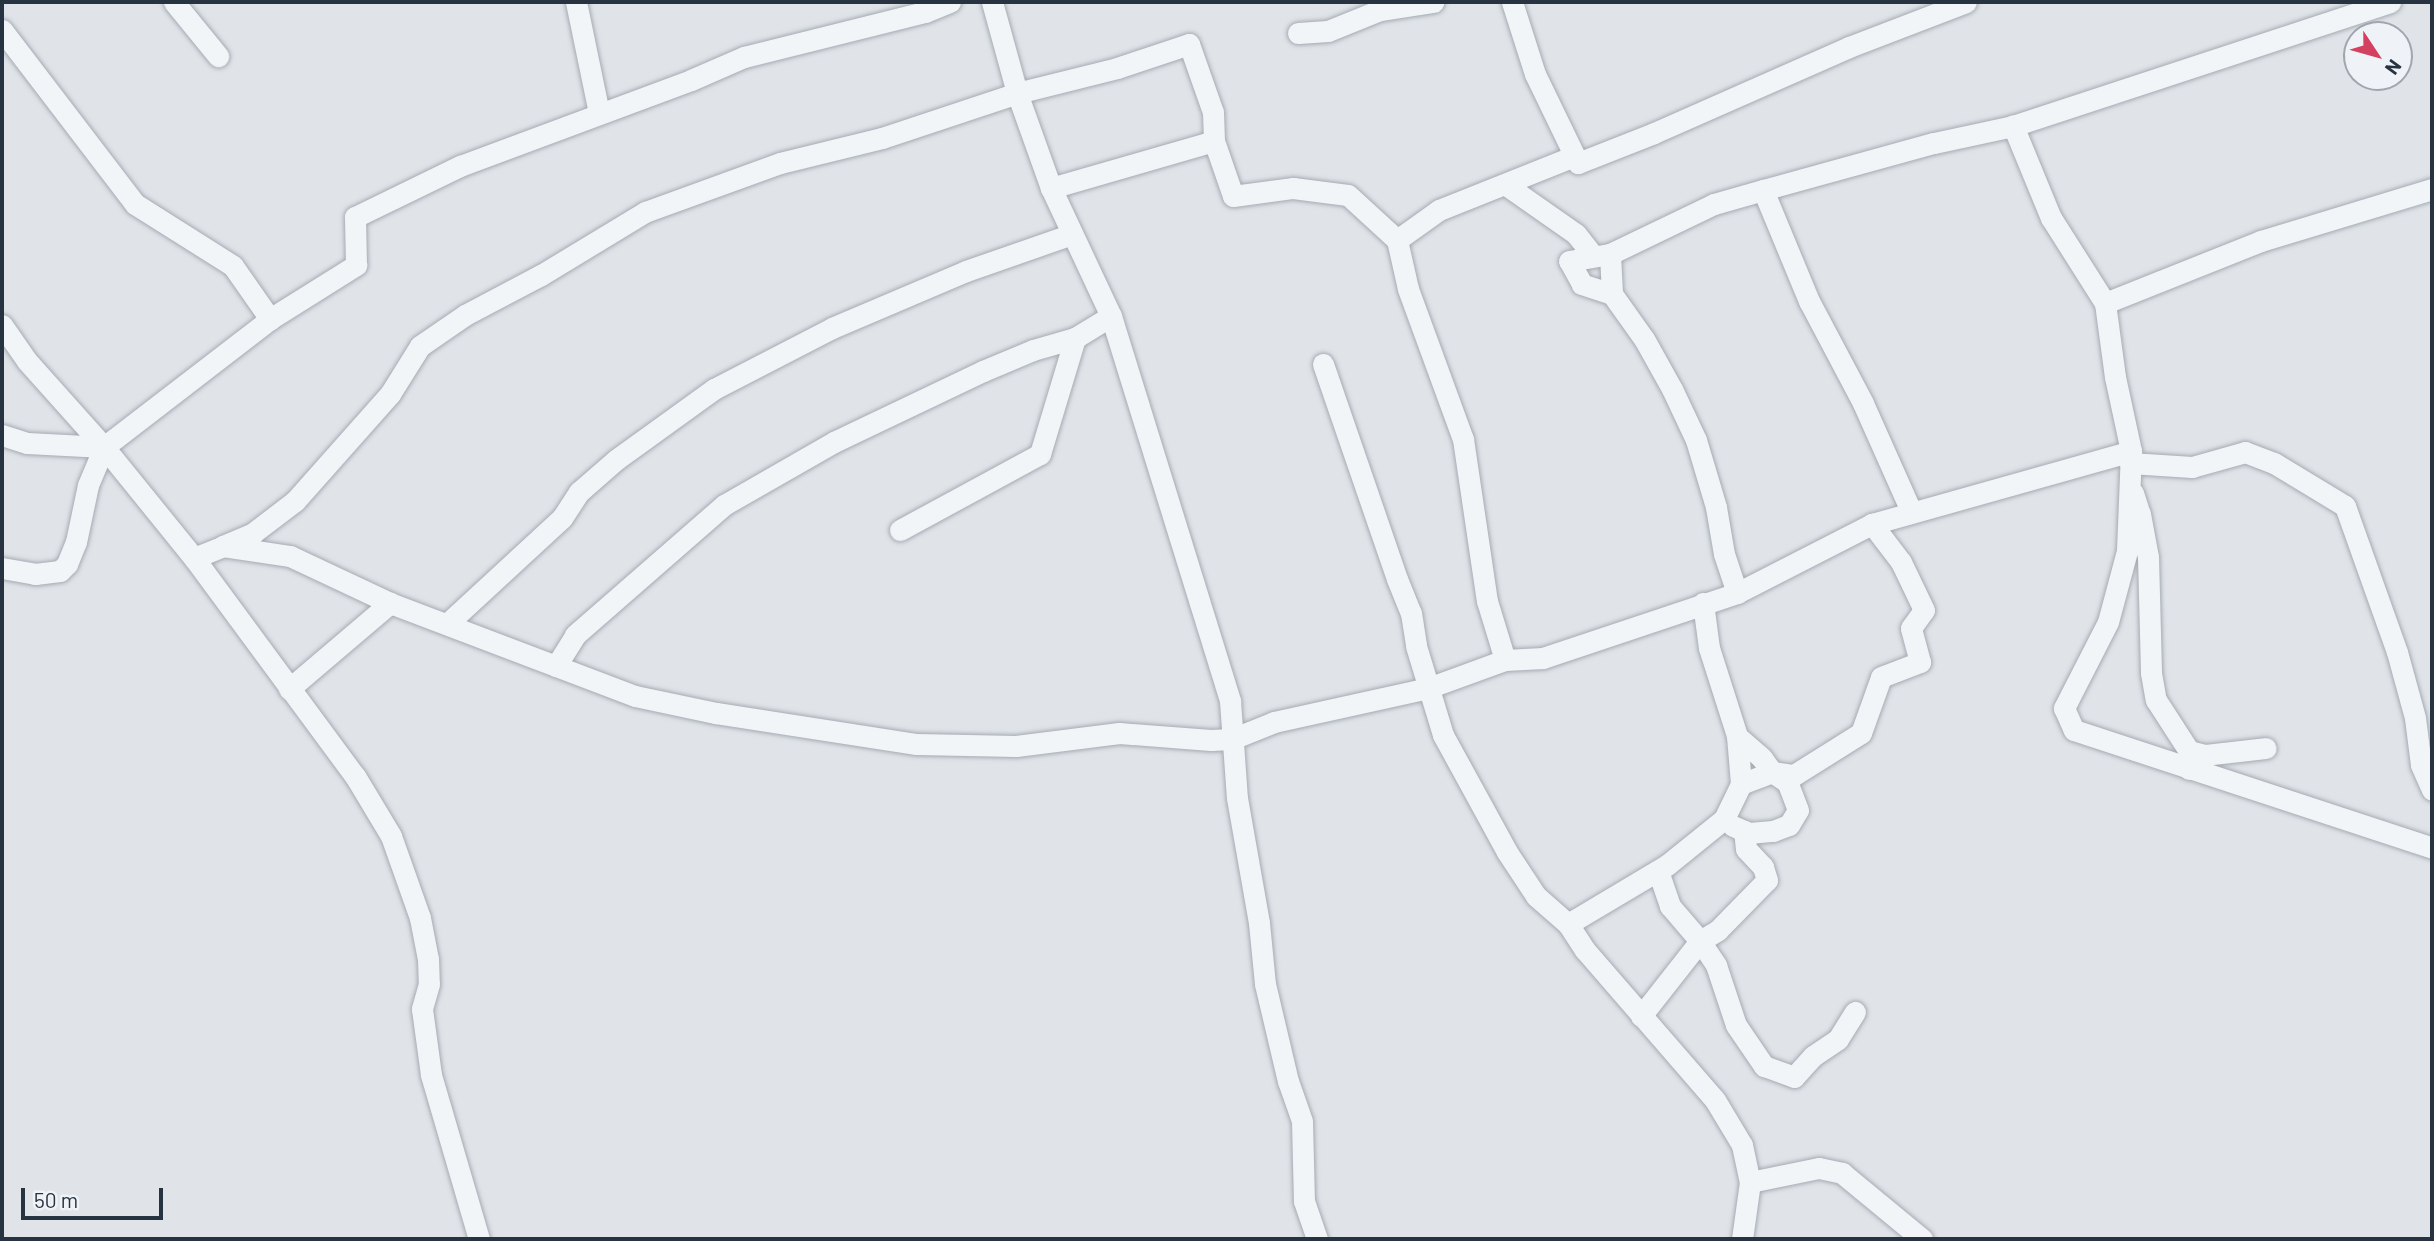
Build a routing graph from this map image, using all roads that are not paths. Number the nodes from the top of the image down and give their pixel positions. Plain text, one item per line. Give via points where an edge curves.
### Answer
1 (174, 2) edge
2 (576, 2) edge
3 (950, 2) edge
4 (992, 2) edge
5 (1433, 2) edge
6 (1511, 2) edge
7 (1966, 2) edge
8 (2390, 2) edge
9 (2, 30) edge
10 (1298, 33) dead end
11 (218, 56) dead end
12 (1017, 93) junction
13 (599, 113) junction
14 (2013, 126) junction
15 (1214, 141) junction
16 (1574, 156) junction
17 (1506, 185) junction
18 (1051, 188) junction
19 (2432, 189) edge
20 (1763, 190) junction
21 (1072, 234) junction
22 (1397, 240) junction
23 (1601, 255) junction
24 (1612, 294) junction
25 (2105, 303) junction
26 (1111, 316) junction
27 (270, 319) junction
28 (2, 325) edge
29 (1075, 338) junction
30 (1323, 364) dead end
31 (2, 435) edge
32 (104, 447) junction
33 (2130, 465) junction
34 (1911, 511) junction
35 (1872, 524) junction
36 (900, 530) dead end
37 (223, 546) junction
38 (194, 558) junction
39 (2, 568) edge
40 (1737, 593) junction
41 (390, 603) junction
42 (1703, 603) junction
43 (447, 624) junction
44 (1505, 660) junction
45 (555, 666) junction
46 (1428, 688) junction
47 (289, 689) junction
48 (1737, 736) junction
49 (1232, 739) junction
50 (2266, 748) dead end
51 (2189, 760) junction
52 (1772, 772) junction
53 (1741, 784) junction
54 (2432, 790) edge
55 (1724, 819) junction
56 (1744, 831) junction
57 (2432, 848) edge
58 (1658, 871) junction
59 (1568, 924) junction
60 (1700, 941) junction
61 (1855, 1012) dead end
62 (1641, 1016) junction
63 (1750, 1182) junction
64 (479, 1239) edge
65 (1317, 1239) edge
66 (1742, 1239) edge
67 (1922, 1239) edge

1 - 11 street
2 - 13 street
3 - 13 street via 744,57
4 - 12 street
5 - 10 street via 1380,10 1328,31
6 - 16 street via 1535,74
7 - 16 street via 1849,47 1615,149 1578,163
8 - 14 street
9 - 27 street via 135,204 233,266
12 - 15 street via 1189,44 1213,112
12 - 18 street
12 - 37 street via 903,132 768,167 645,212 465,315 420,346 390,394 295,502 253,533
13 - 27 street via 460,166 355,217 356,265
14 - 20 street
14 - 25 street via 2051,218
15 - 18 street
15 - 22 street via 1233,196 1293,188 1348,195
16 - 17 street
17 - 22 street via 1439,210
17 - 23 street
18 - 21 street
19 - 25 street via 2261,241
20 - 23 street via 1714,204
20 - 34 street via 1809,302 1863,403
21 - 26 street
21 - 43 street via 966,271 832,328 714,390 588,484 562,518
22 - 44 street via 1408,289 1463,439 1487,601
23 - 24 street
23 - 24 street via 1569,261 1582,284
24 - 40 street via 1644,339 1696,440
25 - 33 street
26 - 29 street
26 - 49 street via 1217,654 1230,701
27 - 32 street
28 - 32 street via 27,361
29 - 36 street via 1040,454
29 - 45 street via 982,371 834,442 724,505 575,635
30 - 46 street via 1411,613
31 - 32 street via 27,443
32 - 38 street
32 - 39 street via 88,485 68,564 47,575
33 - 34 street
33 - 51 street via 2148,557 2156,700
33 - 51 street via 2127,551 2108,622 2064,708 2074,730
33 - 54 street via 2192,467 2245,452 2274,463 2345,506 2397,652 2415,718 2421,765
34 - 35 street
35 - 40 street
35 - 52 street via 1901,562 1924,610 1911,628 1920,662 1881,677 1861,733 1794,775
37 - 38 street
37 - 41 street via 289,556
38 - 47 street
40 - 42 street
41 - 43 street
41 - 47 street
42 - 44 street via 1543,658
42 - 48 street via 1709,648
43 - 45 street
44 - 46 street
45 - 49 street via 635,696 917,744 1016,746 1119,733
46 - 49 street via 1274,722
46 - 59 street via 1443,735 1507,852 1536,896
47 - 64 street via 355,776 384,824 416,906 428,959 429,984 422,1009 431,1075
48 - 52 street
48 - 53 street
49 - 65 street via 1265,984 1302,1121 1304,1201
50 - 51 street
51 - 57 street
52 - 53 street
52 - 56 street via 1787,782 1798,810 1789,825 1773,831
53 - 55 street
55 - 56 street
55 - 58 street
56 - 60 street via 1746,849 1763,867 1767,880 1718,930
58 - 59 street
58 - 60 street via 1670,906
59 - 62 street
60 - 61 street via 1716,965 1735,1025 1764,1066 1794,1077 1838,1039
60 - 62 street
62 - 63 street via 1715,1100 1742,1145
63 - 66 street
63 - 67 street via 1819,1168 1842,1173

